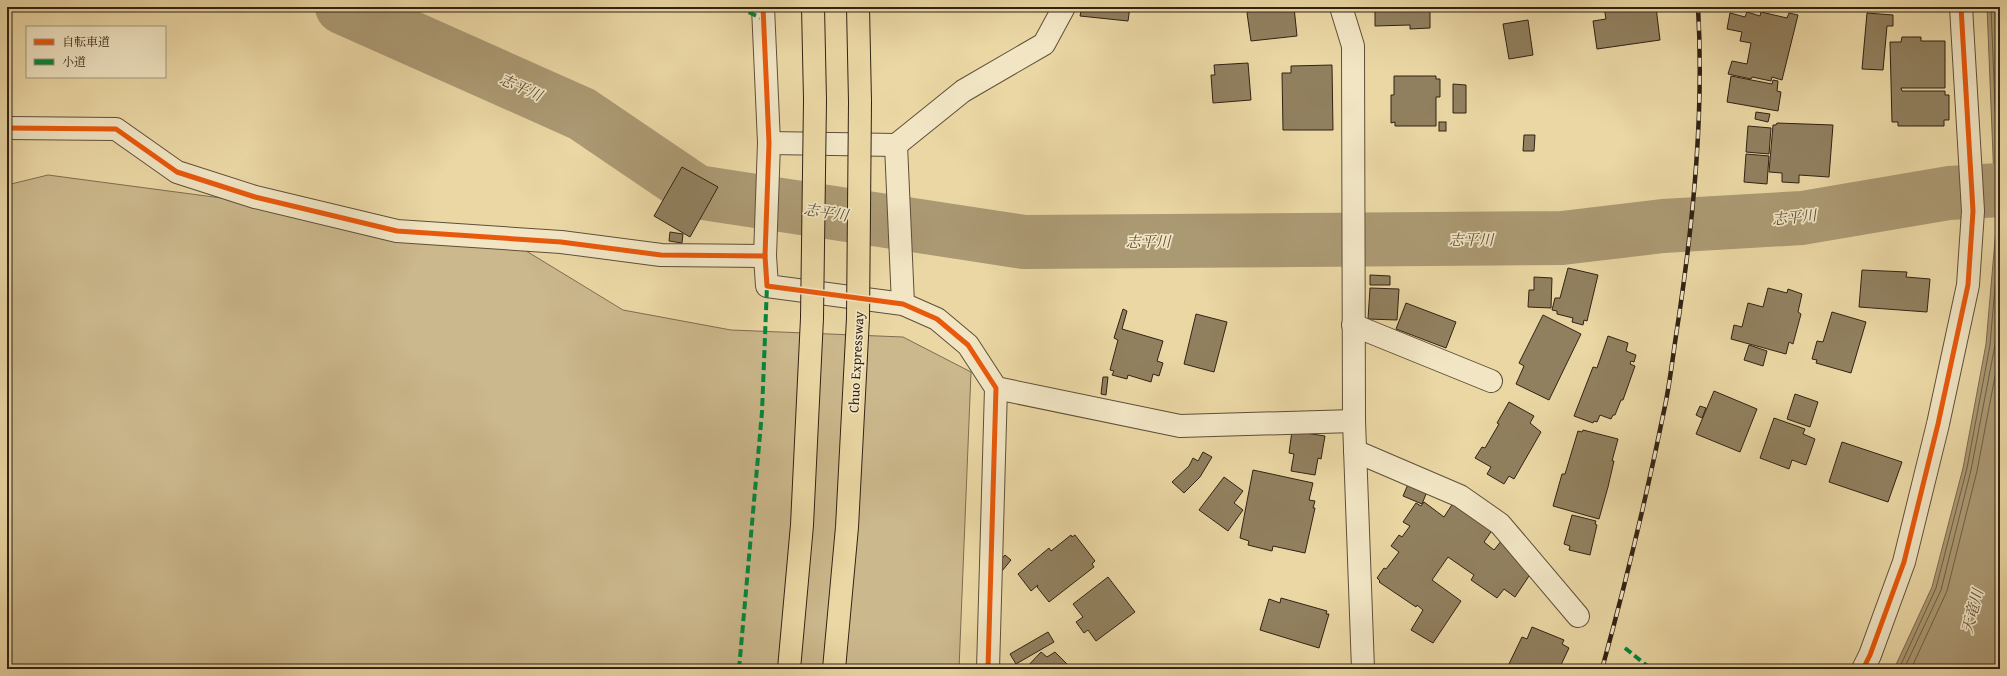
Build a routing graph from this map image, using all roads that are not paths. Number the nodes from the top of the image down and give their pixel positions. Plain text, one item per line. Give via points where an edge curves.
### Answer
1 (763, 7) edge
2 (813, 7) edge
3 (858, 7) edge
4 (1064, 7) edge
5 (1341, 7) edge
6 (1961, 7) edge
7 (7, 128) edge
8 (769, 143) junction
9 (896, 145) junction
10 (765, 256) junction
11 (903, 304) junction
12 (1353, 325) junction
13 (1491, 380) dead end
14 (996, 388) junction
15 (1354, 421) junction
16 (1355, 451) junction
17 (1578, 616) dead end
18 (788, 669) edge
19 (834, 669) edge
20 (988, 669) edge
21 (1363, 669) edge
22 (1863, 669) edge

1 - 8 street
2 - 18 highway, bridge via 815,100 812,318 802,525
3 - 19 highway, Chuo Expressway, bridge via 858,318 847,526
4 - 9 street via 1044,44 963,90
5 - 12 street via 1354,46
6 - 22 street via 1973,211 1968,285 1938,424 1904,562
7 - 10 street via 116,129 177,172 255,197 398,231 561,242 661,255
8 - 9 street
8 - 10 street
9 - 11 street
10 - 11 street via 767,286
11 - 14 street via 937,319 968,346
12 - 13 street
12 - 15 street
14 - 15 street via 1180,426
14 - 20 street
15 - 16 street
16 - 17 street via 1460,496 1500,524
16 - 21 street

